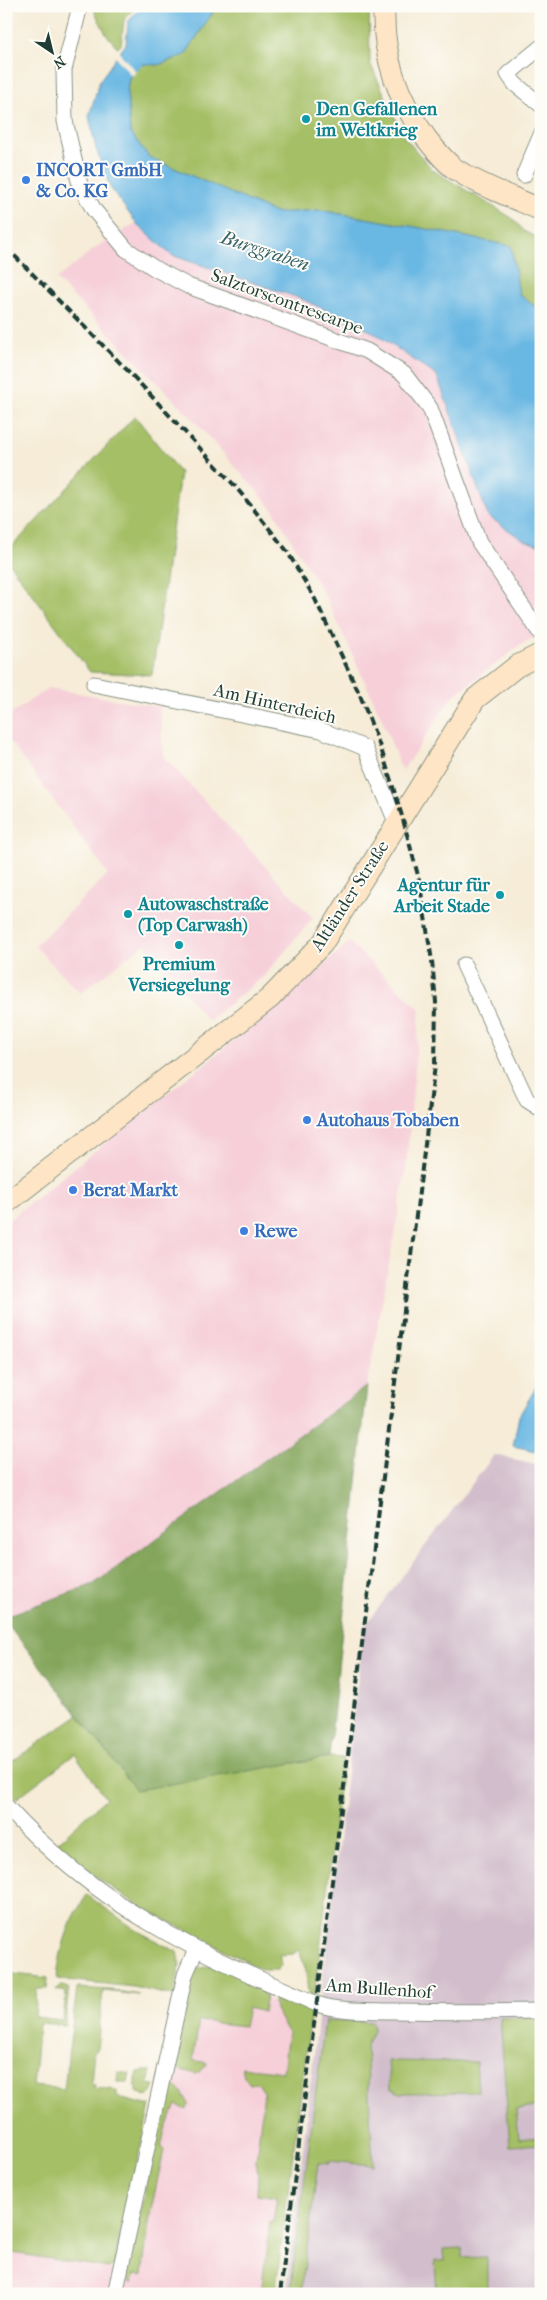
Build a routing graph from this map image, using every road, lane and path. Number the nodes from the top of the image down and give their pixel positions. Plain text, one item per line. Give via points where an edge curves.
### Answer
1 (80, 6) edge
2 (384, 6) edge
3 (540, 48) edge
4 (541, 105) edge
5 (541, 136) edge
6 (524, 175) dead end
7 (541, 210) edge
8 (541, 634) edge
9 (541, 654) edge
10 (94, 684) dead end
11 (397, 824) junction
12 (464, 965) dead end
13 (541, 1110) edge
14 (6, 1202) edge
15 (6, 1806) edge
16 (196, 1949) junction
17 (541, 2011) edge
18 (115, 2294) edge

1 - 8 street, Salztorscontrescarpe via 64,70 65,121 80,184 94,210 126,249 179,281 367,351 404,374 430,408 478,542
2 - 7 main road via 384,41 393,79 413,119 430,143 457,170
3 - 4 street via 508,74
5 - 6 street
9 - 11 main road, Altländer Straße via 517,666 474,699
10 - 11 street, Am Hinterdeich via 321,730 365,748
11 - 14 main road, Altländer Straße via 322,944 270,998
12 - 13 street via 527,1100
15 - 16 street, Am Bullenhof via 45,1848 86,1882 138,1918
16 - 17 street, Am Bullenhof via 325,2007 455,2012
16 - 18 street via 185,1975

